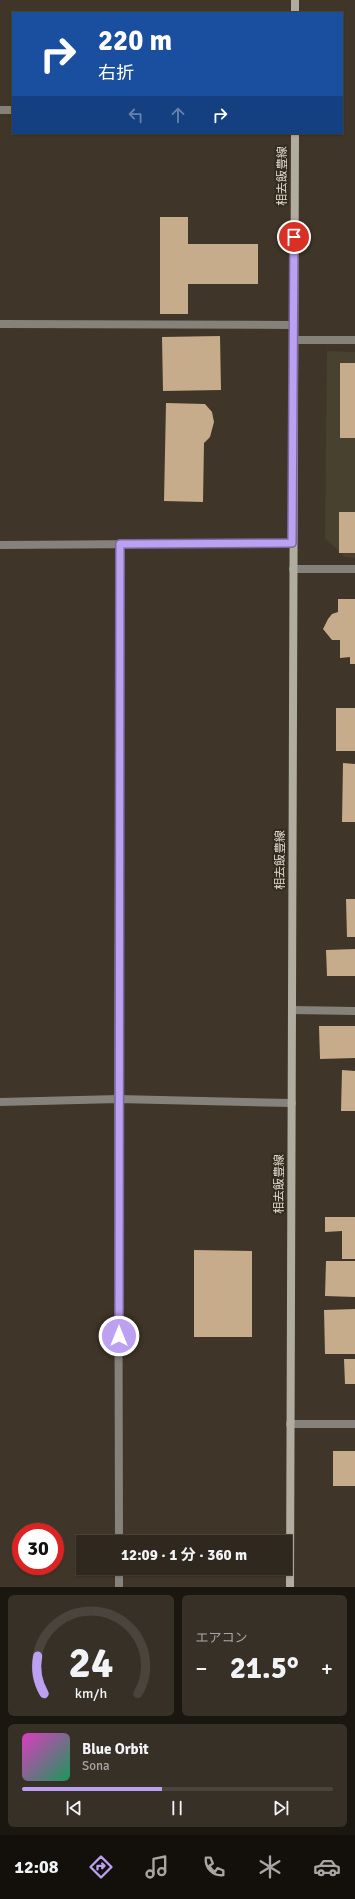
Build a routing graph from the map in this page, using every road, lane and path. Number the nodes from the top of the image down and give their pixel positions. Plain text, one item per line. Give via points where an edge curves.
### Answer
1 (295, 0) edge
2 (295, 12) edge
3 (0, 110) edge
4 (12, 110) edge
5 (294, 134) edge
6 (0, 324) edge
7 (294, 325) junction
8 (294, 340) junction
9 (355, 340) edge
10 (292, 543) junction
11 (120, 544) junction
12 (0, 546) edge
13 (293, 569) junction
14 (355, 569) edge
15 (292, 1010) junction
16 (355, 1011) edge
17 (118, 1099) junction
18 (0, 1102) edge
19 (292, 1103) junction
20 (290, 1424) junction
21 (355, 1424) edge
22 (119, 1535) edge
23 (119, 1575) edge
24 (119, 1587) edge
25 (290, 1587) edge

1 - 2 main road
3 - 4 street
5 - 7 main road, 相去飯豊線
6 - 7 street
7 - 8 main road, 相去飯豊線
8 - 9 street
8 - 10 main road, 相去飯豊線
10 - 11 street
10 - 13 main road, 相去飯豊線
11 - 12 street
11 - 17 street
13 - 14 street
13 - 15 main road, 相去飯豊線
15 - 16 street
15 - 19 main road, 相去飯豊線
17 - 18 street
17 - 19 street
17 - 22 street
19 - 20 main road, 相去飯豊線
20 - 21 street
20 - 25 main road, 相去飯豊線
23 - 24 street

